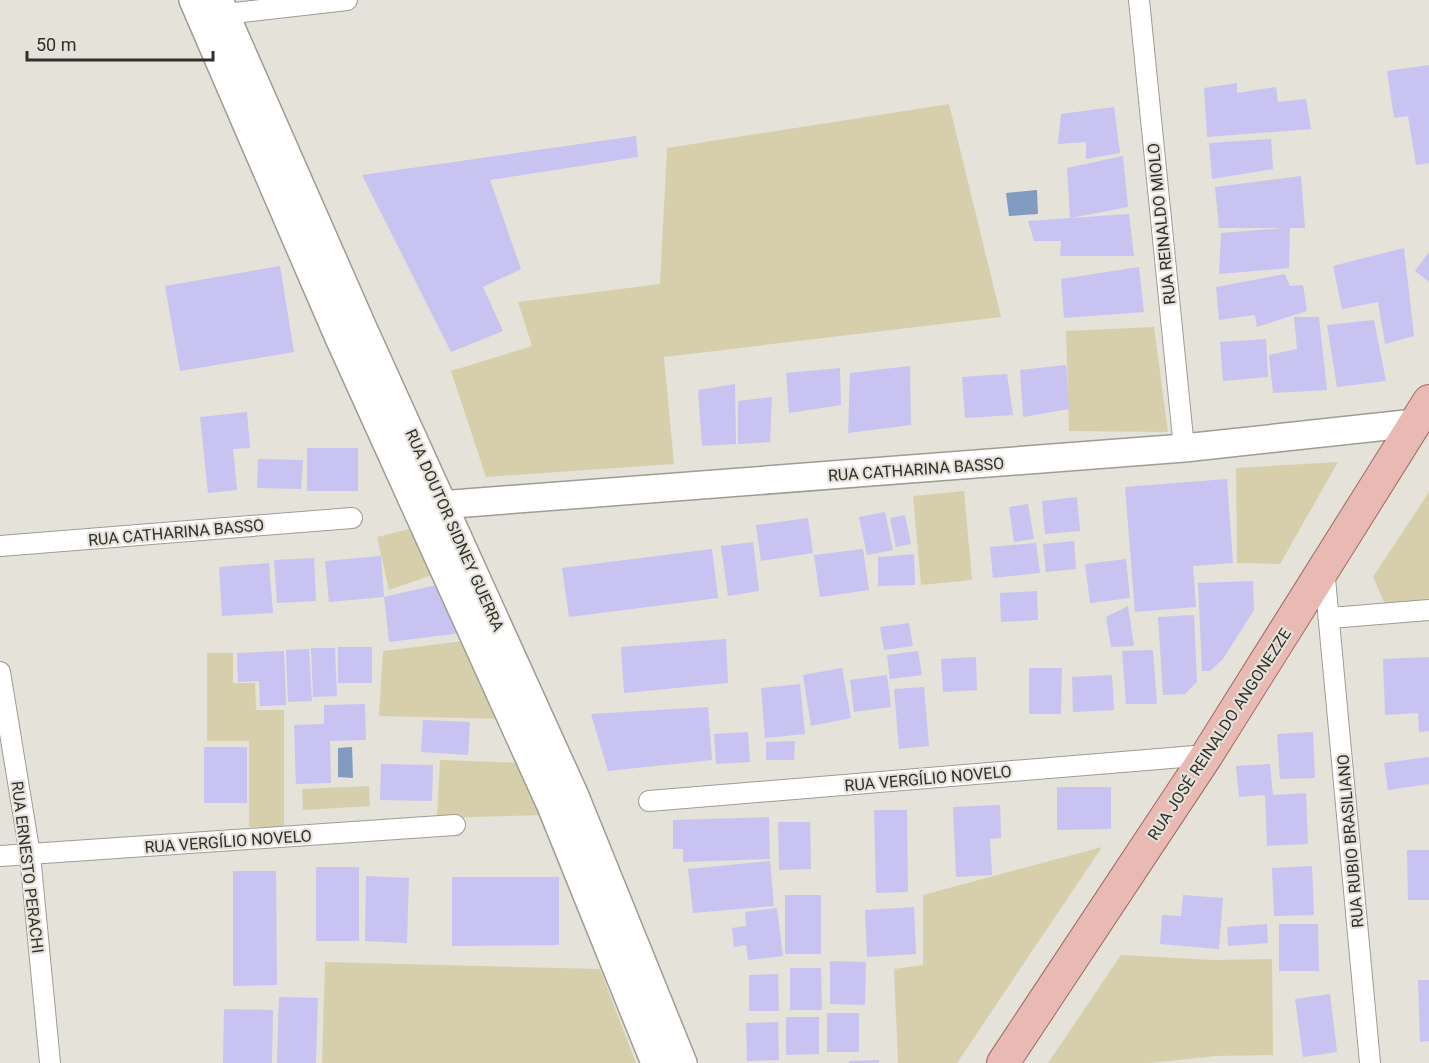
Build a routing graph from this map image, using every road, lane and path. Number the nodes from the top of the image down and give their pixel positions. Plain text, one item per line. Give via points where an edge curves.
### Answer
1 (347, 0) edge
2 (1139, 0) edge
3 (210, 9) edge
4 (1422, 412) edge
5 (1184, 448) junction
6 (443, 505) junction
7 (416, 507) junction
8 (352, 518) dead end
9 (0, 546) edge
10 (1324, 568) junction
11 (1429, 610) edge
12 (1330, 618) junction
13 (0, 672) edge
14 (1207, 755) junction
15 (649, 801) dead end
16 (455, 825) dead end
17 (30, 855) junction
18 (0, 856) edge
19 (50, 1063) edge
20 (654, 1063) edge
21 (683, 1063) edge
22 (1003, 1063) edge
23 (1370, 1063) edge

1 - 3 street
2 - 5 street, RUA REINALDO MIOLO
3 - 6 main road, RUA DOUTOR SIDNEY GUERRA
3 - 7 main road, RUA DOUTOR SIDNEY GUERRA via 339,338
4 - 5 main road, RUA CATHARINA BASSO
4 - 10 main road, RUA JOSÉ REINALDO ANGONEZZE
5 - 6 main road, RUA CATHARINA BASSO
6 - 7 main road, RUA CATHARINA BASSO
6 - 21 main road, RUA DOUTOR SIDNEY GUERRA via 575,796
7 - 20 main road, RUA DOUTOR SIDNEY GUERRA via 551,806
8 - 9 street, RUA CATHARINA BASSO
10 - 12 street, RUA RUBIO BRASILIANO
10 - 14 main road, RUA JOSÉ REINALDO ANGONEZZE
11 - 12 street
12 - 23 street, RUA RUBIO BRASILIANO
13 - 17 street, RUA ERNESTO PERACHI
14 - 15 street, RUA VERGÍLIO NOVELO
14 - 22 main road, RUA JOSÉ REINALDO ANGONEZZE
16 - 17 street, RUA VERGÍLIO NOVELO
17 - 18 street, RUA VERGÍLIO NOVELO
17 - 19 street, RUA ERNESTO PERACHI

